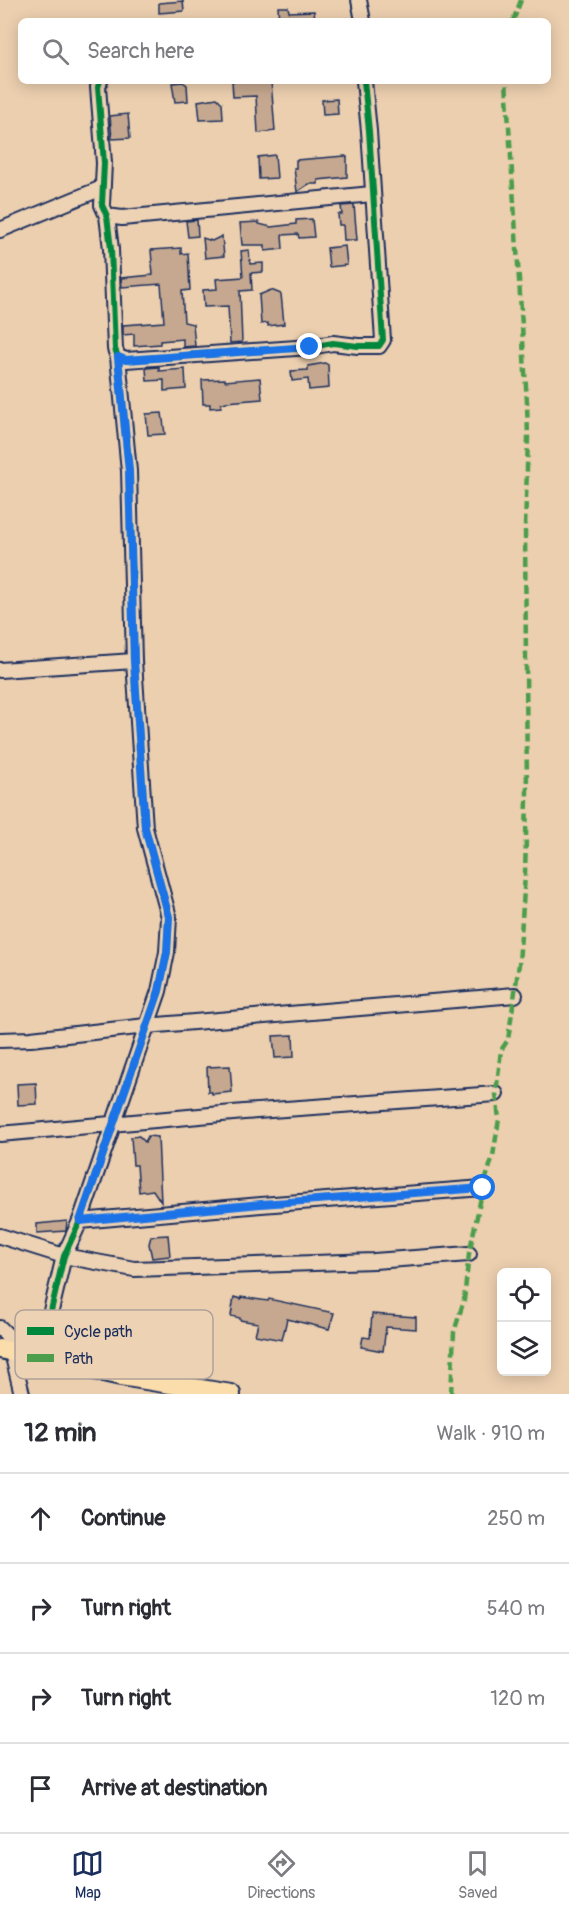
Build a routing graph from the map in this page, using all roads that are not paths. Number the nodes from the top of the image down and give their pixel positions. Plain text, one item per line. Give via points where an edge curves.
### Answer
1 (359, 0) edge
2 (362, 18) edge
3 (99, 84) edge
4 (364, 84) edge
5 (102, 188) junction
6 (372, 194) junction
7 (87, 195) junction
8 (105, 211) junction
9 (0, 230) edge
10 (118, 357) junction
11 (134, 661) junction
12 (0, 670) edge
13 (515, 995) dead end
14 (146, 1026) junction
15 (0, 1040) edge
16 (496, 1094) dead end
17 (114, 1124) junction
18 (0, 1134) edge
19 (483, 1188) dead end
20 (80, 1221) junction
21 (0, 1236) edge
22 (469, 1254) dead end
23 (64, 1256) junction
24 (51, 1310) edge
25 (0, 1328) edge
26 (7, 1351) edge
27 (15, 1374) edge
28 (17, 1379) edge
29 (139, 1379) edge
30 (22, 1394) edge
31 (224, 1394) edge

1 - 2 street
3 - 5 street
4 - 6 street
5 - 7 street
5 - 8 street
6 - 8 street via 122,219
6 - 10 street via 383,340 379,346 333,343 126,360
7 - 8 street via 95,195
7 - 9 street
8 - 10 street
10 - 11 street via 129,471
11 - 12 street
11 - 14 street via 145,828 169,917 159,991
13 - 14 street
14 - 15 street
14 - 17 street
16 - 17 street
17 - 18 street
17 - 20 street
19 - 20 street
20 - 23 street
21 - 23 street
22 - 23 street via 134,1269
23 - 24 street
25 - 26 street via 8,1336
26 - 27 street
28 - 30 street
29 - 31 main road

